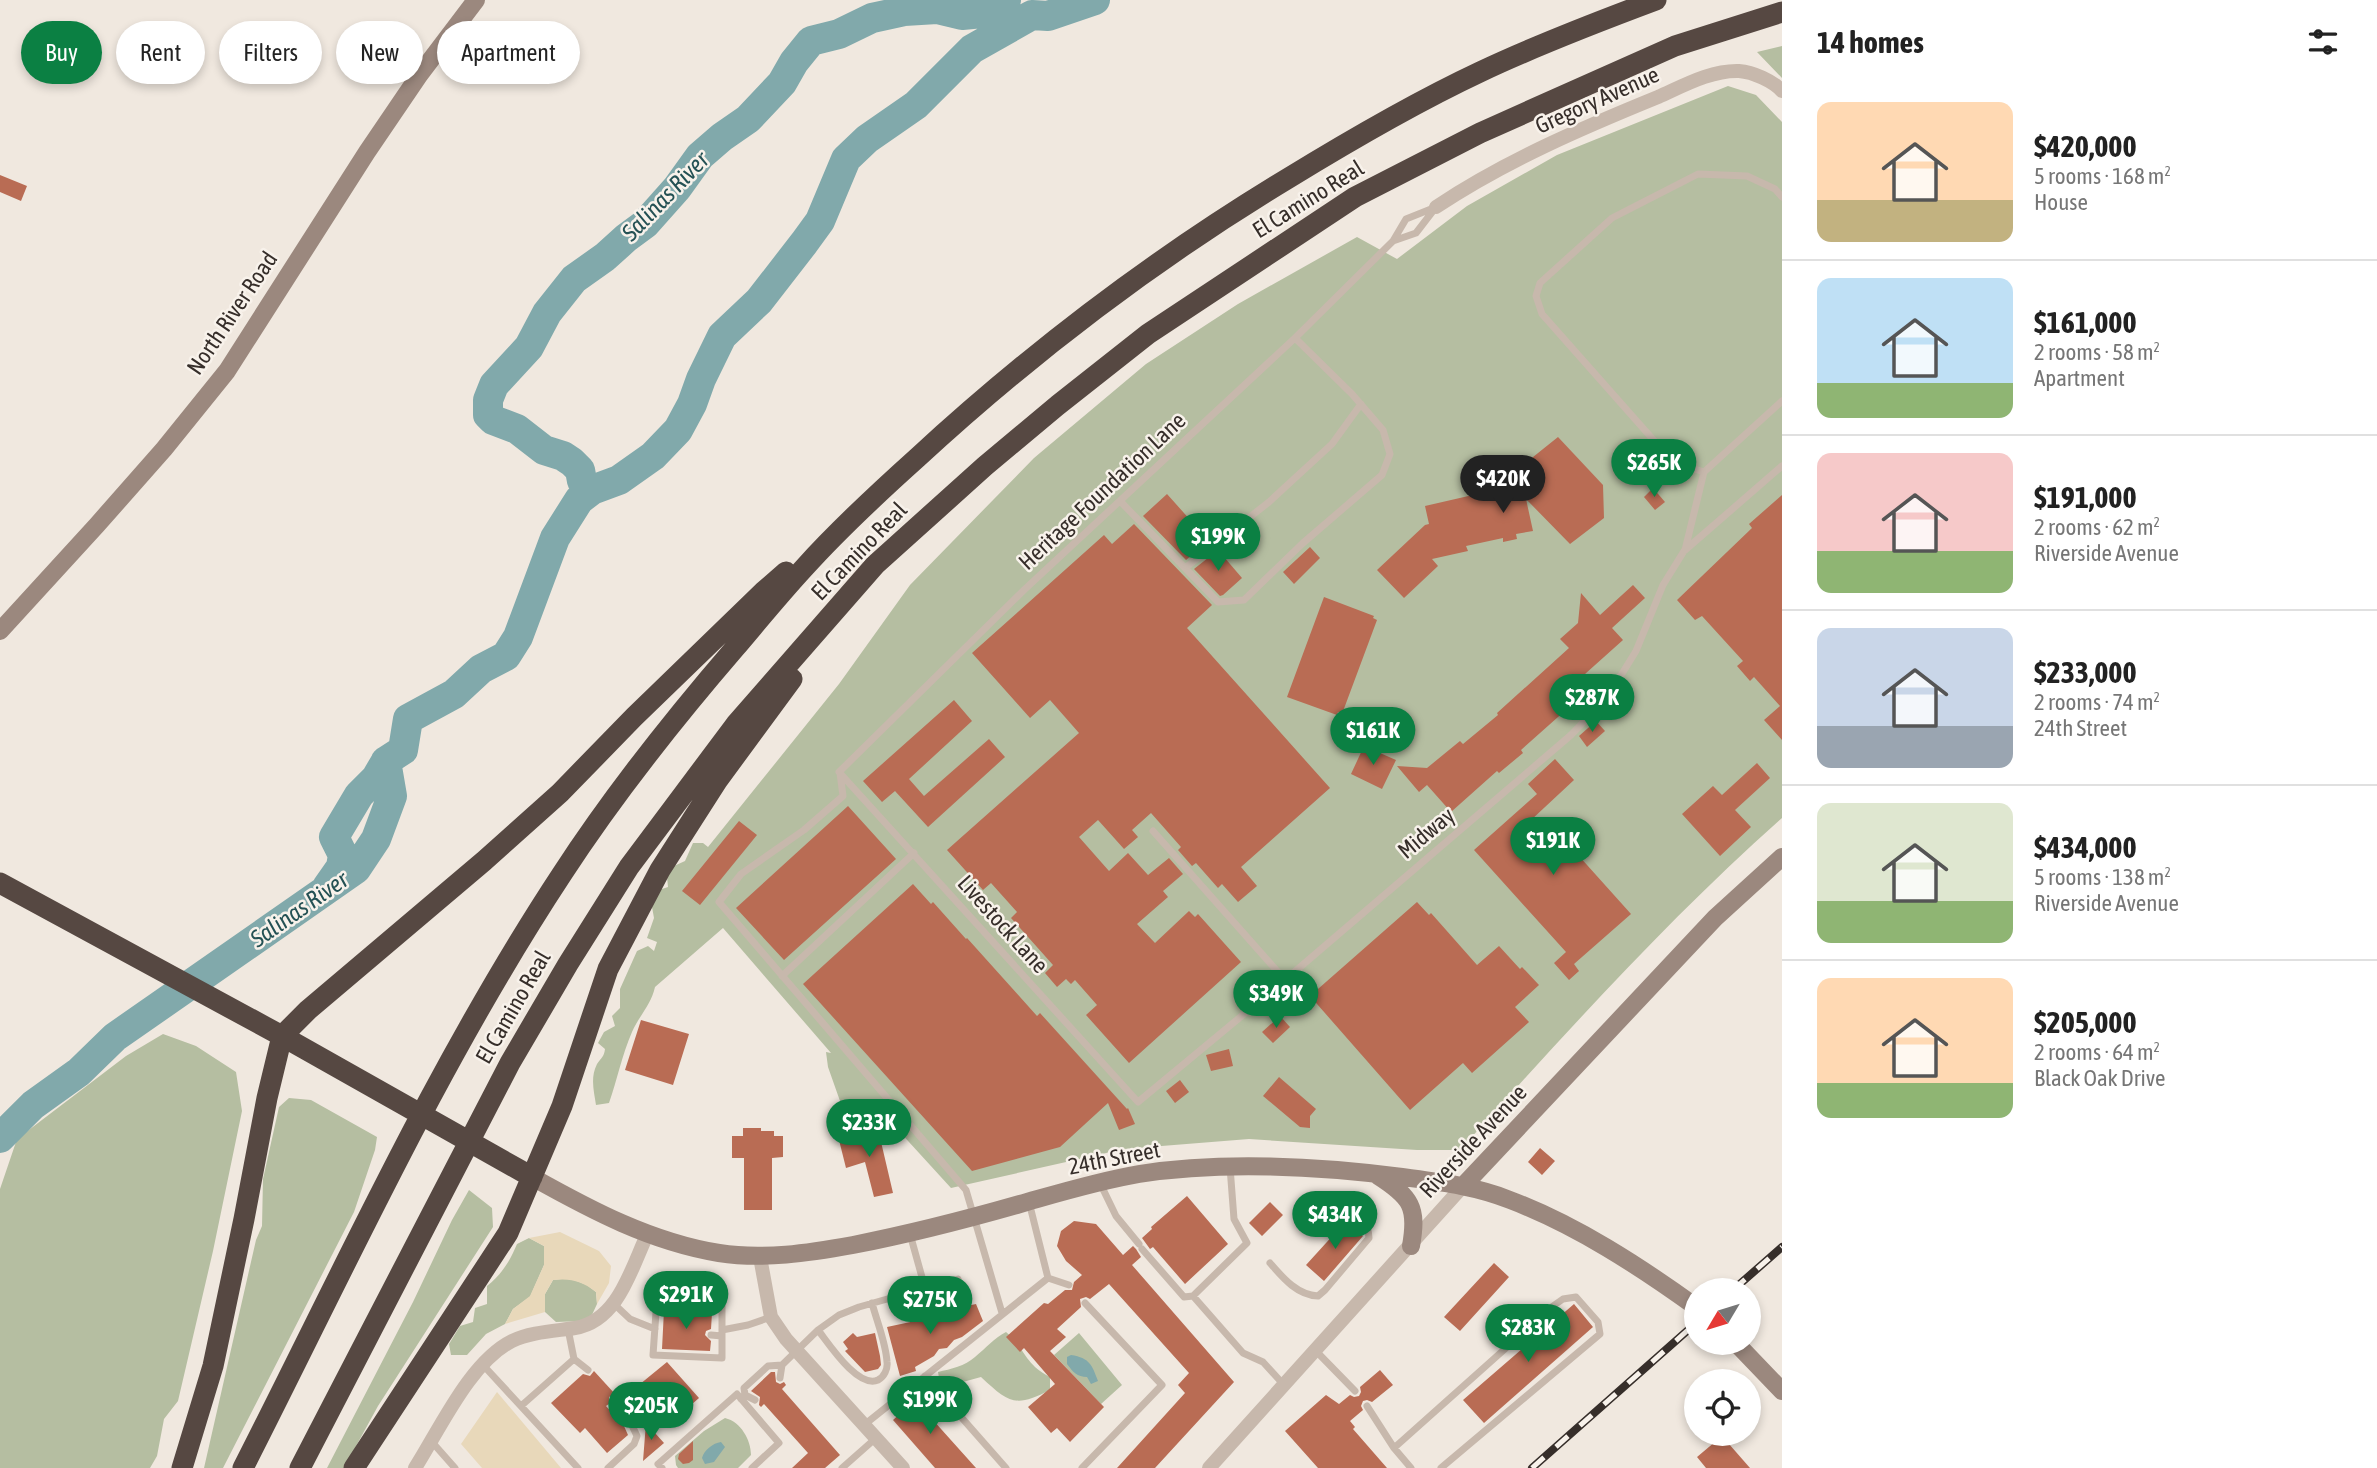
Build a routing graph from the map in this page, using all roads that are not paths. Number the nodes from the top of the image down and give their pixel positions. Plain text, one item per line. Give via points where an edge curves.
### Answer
1 (476, 0) edge
2 (1656, 0) edge
3 (1782, 12) edge
4 (1782, 91) edge
5 (1782, 197) edge
6 (1436, 207) junction
7 (1393, 241) junction
8 (1295, 338) junction
9 (1782, 401) edge
10 (1361, 404) junction
11 (1782, 466) edge
12 (1704, 472) junction
13 (1120, 501) junction
14 (863, 508) junction
15 (1684, 551) junction
16 (876, 565) junction
17 (1185, 568) junction
18 (0, 631) edge
19 (839, 772) junction
20 (1153, 831) dead end
21 (914, 853) junction
22 (1782, 857) edge
23 (0, 883) edge
24 (782, 976) junction
25 (1285, 980) junction
26 (282, 1036) junction
27 (1138, 1102) joint
28 (1230, 1167) junction
29 (1375, 1174) junction
30 (532, 1177) junction
31 (1100, 1182) junction
32 (1464, 1185) junction
33 (1029, 1202) junction
34 (1322, 1208) dead end
35 (976, 1217) junction
36 (910, 1234) junction
37 (647, 1235) junction
38 (1410, 1246) junction
39 (760, 1257) junction
40 (1270, 1264) dead end
41 (1048, 1278) junction
42 (958, 1279) dead end
43 (1069, 1285) dead end
44 (925, 1289) junction
45 (1193, 1296) junction
46 (1684, 1299) edge
47 (613, 1303) junction
48 (872, 1303) junction
49 (1085, 1303) dead end
50 (1003, 1313) junction
51 (771, 1317) junction
52 (568, 1329) junction
53 (818, 1330) junction
54 (658, 1331) junction
55 (722, 1333) junction
56 (711, 1335) dead end
57 (1315, 1350) junction
58 (797, 1351) junction
59 (1748, 1355) edge
60 (574, 1359) junction
61 (483, 1365) junction
62 (782, 1365) junction
63 (588, 1370) dead end
64 (925, 1376) junction
65 (780, 1378) dead end
66 (1284, 1385) junction
67 (1355, 1391) dead end
68 (1782, 1391) edge
69 (743, 1397) junction
70 (614, 1400) dead end
71 (755, 1400) dead end
72 (521, 1406) junction
73 (1367, 1406) dead end
74 (864, 1425) junction
75 (876, 1438) junction
76 (432, 1442) junction
77 (1394, 1448) junction
78 (762, 1465) edge
79 (182, 1468) edge
80 (243, 1468) edge
81 (300, 1468) edge
82 (354, 1468) edge
83 (415, 1468) edge
84 (455, 1468) edge
85 (578, 1468) edge
86 (608, 1468) edge
87 (662, 1468) edge
88 (752, 1468) edge
89 (842, 1468) edge
90 (903, 1468) edge
91 (1006, 1468) edge
92 (1082, 1468) edge
93 (1209, 1468) edge
94 (1411, 1468) edge
95 (1441, 1468) edge

1 - 18 main road, North River Road via 367,152 227,371 164,449
2 - 14 highway, El Camino Real via 1476,74 1336,149 1237,209 1145,270 1042,348
3 - 16 highway, El Camino Real via 1675,46 1480,134 1355,197 1148,334 985,466
4 - 6 street, Gregory Avenue via 1775,83 1741,71 1711,75 1502,168
5 - 12 lane via 1747,176 1698,174 1612,218 1540,283 1536,296 1542,314 1672,463
6 - 7 lane, Heritage Foundation Lane via 1416,233
6 - 7 lane, Heritage Foundation Lane via 1406,219
7 - 8 lane, Heritage Foundation Lane
8 - 10 lane
8 - 13 lane, Heritage Foundation Lane
9 - 12 lane
10 - 17 lane via 1332,444 1269,502
10 - 17 lane via 1383,430 1390,454 1382,475 1244,600 1218,601
11 - 15 lane
12 - 15 lane
13 - 17 lane
13 - 19 lane, Heritage Foundation Lane
14 - 26 highway via 763,592 559,793
14 - 80 highway, El Camino Real via 697,691 560,876 463,1038
15 - 25 lane, Midway via 1663,585 1636,651 1607,698 1571,735
16 - 30 highway via 717,781 660,870 608,969 562,1106
16 - 81 highway, El Camino Real via 736,724 629,867 510,1063
19 - 21 lane, Livestock Lane
19 - 24 lane via 843,796 741,874 719,902
20 - 25 lane
21 - 24 lane
21 - 27 lane, Livestock Lane
22 - 32 main road, Riverside Avenue via 1715,918
23 - 26 highway
24 - 35 lane via 966,1190
25 - 27 lane, Midway
26 - 30 highway
26 - 79 highway via 213,1366
28 - 29 main road, 24th Street
28 - 31 main road, 24th Street
28 - 45 lane via 1234,1219 1247,1243
29 - 32 main road, 24th Street
29 - 38 main road via 1396,1187 1409,1203 1415,1222
30 - 37 main road, 24th Street
30 - 82 highway via 508,1233
31 - 33 main road, 24th Street
31 - 45 lane via 1116,1216 1140,1246 1184,1297
32 - 38 street, Riverside Avenue
32 - 46 main road, 24th Street via 1553,1218
33 - 35 main road, 24th Street
33 - 41 lane
34 - 40 lane via 1358,1213 1368,1224 1369,1238 1325,1290 1307,1296
35 - 36 main road, 24th Street
35 - 50 lane
36 - 39 main road, 24th Street
36 - 44 lane
37 - 39 main road, 24th Street via 719,1253
37 - 47 street
38 - 57 street, Riverside Avenue
39 - 51 street
41 - 43 lane
41 - 50 lane
42 - 44 lane
44 - 48 lane
45 - 66 lane via 1243,1353 1263,1362
47 - 52 street via 586,1326
47 - 54 lane via 630,1319
48 - 53 lane via 839,1315
48 - 53 lane via 888,1364 877,1381 858,1378
49 - 92 lane via 1162,1385
50 - 64 lane
51 - 55 lane
51 - 58 street
52 - 60 lane
52 - 61 street via 513,1340
53 - 58 lane
54 - 55 lane via 653,1354 722,1358
54 - 55 lane via 657,1298 722,1303
55 - 56 lane
57 - 66 street, Riverside Avenue
57 - 67 lane
58 - 62 lane
58 - 74 street
59 - 68 main road
60 - 63 lane
60 - 72 lane
61 - 72 lane
61 - 76 street
62 - 65 lane
62 - 69 lane via 768,1366 744,1388
64 - 74 lane
64 - 91 lane
66 - 93 street, Riverside Avenue
69 - 71 lane
69 - 78 lane via 779,1443
69 - 87 lane via 737,1394 658,1464
70 - 86 lane via 636,1436 634,1444
72 - 85 lane
73 - 77 lane
74 - 75 street
75 - 89 lane
75 - 90 street
76 - 83 street
76 - 84 lane
77 - 94 lane
77 - 95 lane via 1553,1306 1563,1298 1576,1297 1598,1322 1600,1334
78 - 88 lane

